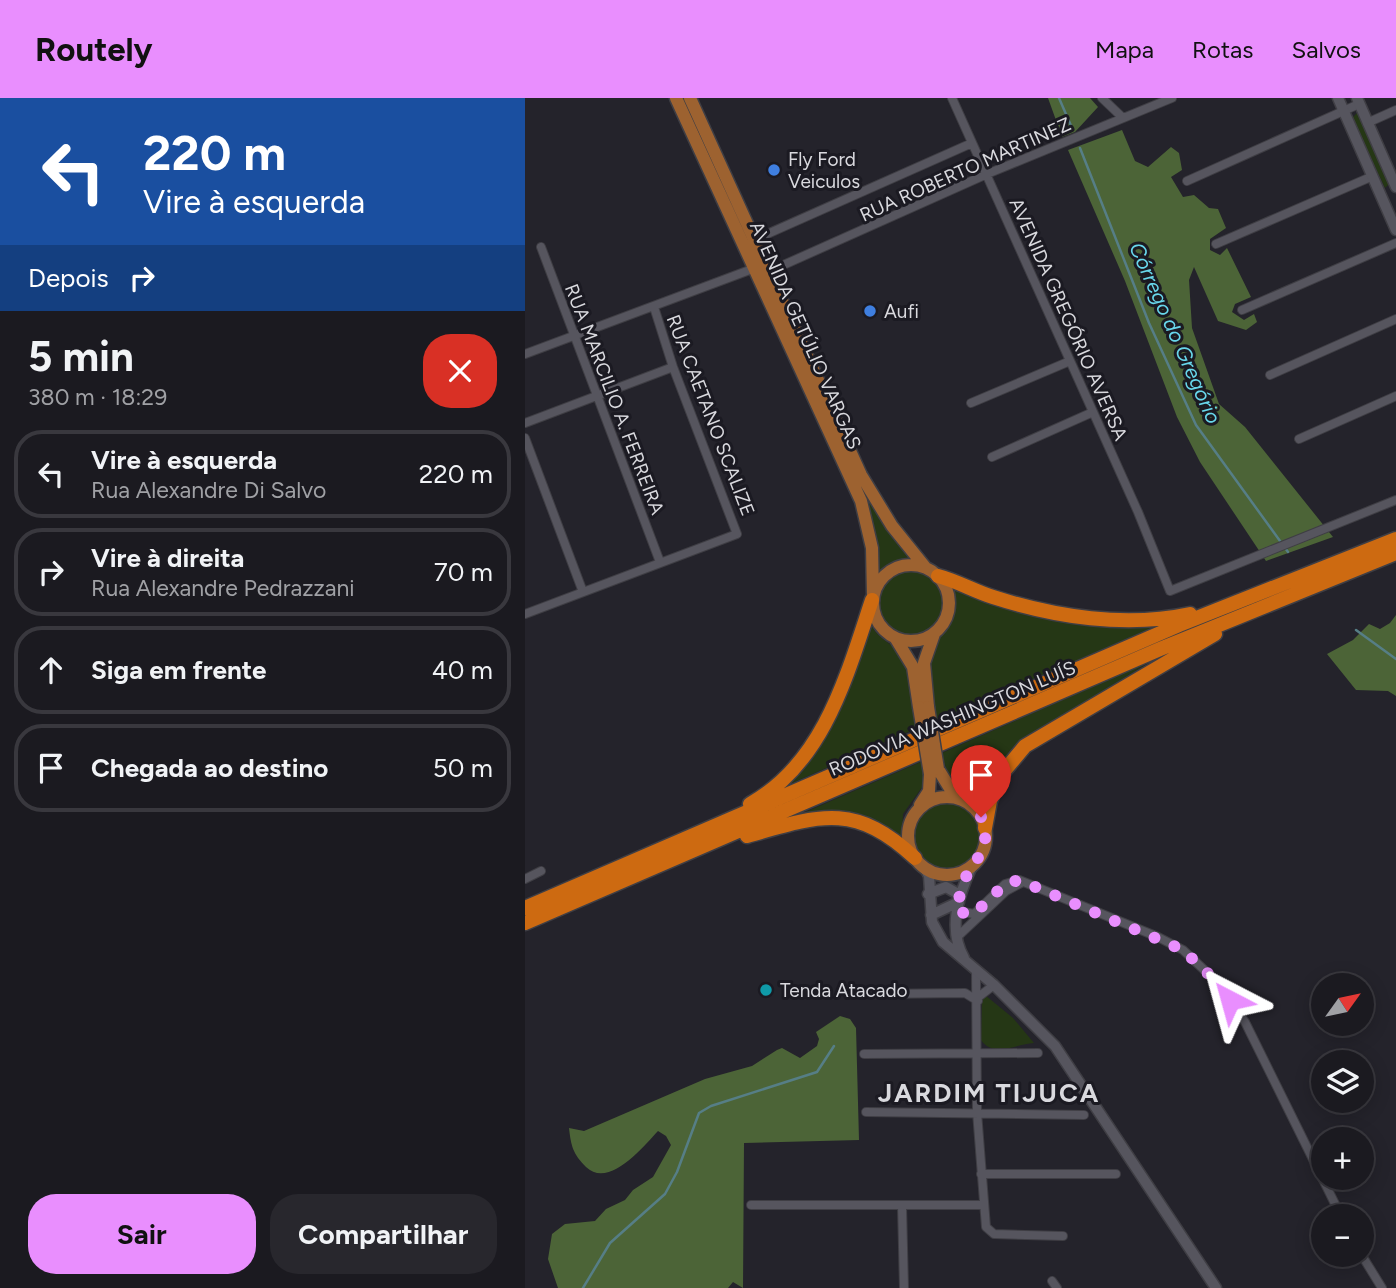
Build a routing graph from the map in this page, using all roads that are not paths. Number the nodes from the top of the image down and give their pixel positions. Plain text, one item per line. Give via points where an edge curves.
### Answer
1 (676, 98) edge
2 (690, 98) edge
3 (952, 98) edge
4 (1102, 98) edge
5 (1172, 98) edge
6 (1338, 98) edge
7 (1358, 101) edge
8 (1396, 110) edge
9 (1344, 111) junction
10 (1123, 118) junction
11 (1367, 123) junction
12 (972, 143) junction
13 (987, 174) junction
14 (1373, 176) junction
15 (1187, 181) dead end
16 (1396, 188) edge
17 (1381, 195) junction
18 (1396, 230) edge
19 (755, 239) junction
20 (1396, 243) edge
21 (1216, 244) dead end
22 (541, 247) dead end
23 (755, 268) junction
24 (770, 271) junction
25 (654, 307) junction
26 (1242, 310) dead end
27 (1396, 319) edge
28 (574, 336) junction
29 (525, 354) edge
30 (1070, 361) junction
31 (673, 367) junction
32 (1270, 375) dead end
33 (597, 395) junction
34 (1396, 396) edge
35 (971, 403) dead end
36 (1093, 412) junction
37 (525, 423) edge
38 (525, 438) edge
39 (1299, 439) dead end
40 (992, 457) dead end
41 (1396, 500) edge
42 (1396, 539) edge
43 (1396, 553) edge
44 (660, 562) junction
45 (925, 567) junction
46 (938, 576) junction
47 (583, 592) junction
48 (1294, 593) junction
49 (872, 598) junction
50 (1243, 602) junction
51 (525, 614) edge
52 (934, 634) junction
53 (896, 639) junction
54 (924, 707) junction
55 (934, 771) junction
56 (964, 800) junction
57 (916, 812) junction
58 (985, 828) junction
59 (672, 845) junction
60 (685, 855) junction
61 (920, 863) junction
62 (972, 866) junction
63 (541, 871) dead end
64 (525, 879) edge
65 (1024, 882) junction
66 (928, 894) junction
67 (959, 903) junction
68 (525, 908) edge
69 (931, 915) junction
70 (525, 923) edge
71 (937, 933) junction
72 (956, 938) junction
73 (965, 960) junction
74 (976, 971) junction
75 (994, 985) junction
76 (873, 993) dead end
77 (977, 999) junction
78 (977, 1052) junction
79 (1038, 1053) dead end
80 (864, 1054) dead end
81 (866, 1112) dead end
82 (977, 1112) junction
83 (1084, 1115) dead end
84 (981, 1174) junction
85 (1116, 1174) dead end
86 (1335, 1204) edge
87 (751, 1205) dead end
88 (982, 1205) junction
89 (902, 1206) junction
90 (1063, 1236) dead end
91 (1369, 1267) edge
92 (904, 1288) edge
93 (1216, 1288) edge
94 (1382, 1288) edge

1 - 23 main road, AVENIDA GETÚLIO VARGAS
2 - 19 main road, AVENIDA GETÚLIO VARGAS
3 - 12 street, AVENIDA GREGÓRIO AVERSA
4 - 10 street
5 - 10 street, RUA ROBERTO MARTINEZ
6 - 9 street
7 - 9 street
7 - 11 street
8 - 11 street
9 - 14 street
9 - 15 street
10 - 13 street, RUA ROBERTO MARTINEZ
11 - 16 street
12 - 13 street, AVENIDA GREGÓRIO AVERSA
12 - 19 street
13 - 24 street, RUA ROBERTO MARTINEZ
13 - 30 street, AVENIDA GREGÓRIO AVERSA
14 - 17 street
14 - 21 street
16 - 17 street
17 - 18 street
19 - 24 main road, AVENIDA GETÚLIO VARGAS
20 - 26 street
22 - 28 street, RUA MARCILIO A. FERREIRA
23 - 25 street
23 - 49 main road, AVENIDA GETÚLIO VARGAS via 861,501 872,548
24 - 45 main road, AVENIDA GETÚLIO VARGAS via 872,496
25 - 28 street
25 - 31 street, RUA CAETANO SCALIZE
27 - 32 street
28 - 29 street
28 - 33 street, RUA MARCILIO A. FERREIRA
30 - 35 street
30 - 36 street, AVENIDA GREGÓRIO AVERSA
31 - 33 street
31 - 44 street, RUA CAETANO SCALIZE via 737,534
33 - 37 street
33 - 44 street, RUA MARCILIO A. FERREIRA
34 - 39 street
36 - 40 street
36 - 41 street, AVENIDA GREGÓRIO AVERSA via 1170,591
38 - 47 street
42 - 50 highway, RODOVIA WASHINGTON LUÍS
43 - 48 highway, RODOVIA WASHINGTON LUÍS
44 - 47 street
45 - 46 main road
45 - 49 main road via 898,566 887,573
46 - 50 highway via 1017,604 1096,618 1179,616
46 - 52 main road via 949,600 943,625
47 - 51 street
48 - 58 highway via 1025,746 1000,776
48 - 60 highway, RODOVIA WASHINGTON LUÍS
49 - 53 main road via 878,623
49 - 59 highway via 828,716 803,760 759,798
50 - 59 highway, RODOVIA WASHINGTON LUÍS via 1179,625
52 - 53 main road via 922,640
52 - 54 main road via 924,663
53 - 54 main road via 913,667
54 - 55 main road, bridge
55 - 56 main road
55 - 57 main road
56 - 57 main road via 938,797
56 - 58 main road via 974,807
57 - 61 main road via 908,830 910,849
58 - 62 main road via 984,849
59 - 68 highway, RODOVIA WASHINGTON LUÍS
60 - 61 highway via 801,821 833,817 876,828
60 - 70 highway, RODOVIA WASHINGTON LUÍS
61 - 62 main road via 949,875
61 - 66 street via 929,876
62 - 67 street
63 - 64 street
65 - 67 street via 1005,884 974,914
65 - 72 street via 1006,891
65 - 86 street via 1159,937 1183,950 1215,980 1245,1023
66 - 67 street via 946,887
66 - 69 street
67 - 69 street
67 - 72 street
69 - 71 street
71 - 72 street
71 - 73 street
72 - 73 street
73 - 74 street
74 - 75 street
74 - 77 street
75 - 77 street
75 - 93 street via 1055,1046
76 - 77 street via 965,993
77 - 78 street
78 - 79 street
78 - 80 street
78 - 82 street
81 - 82 street
82 - 83 street
82 - 84 street
84 - 85 street
84 - 88 street
87 - 89 street
88 - 89 street
88 - 90 street via 991,1233
89 - 92 street
91 - 94 street

